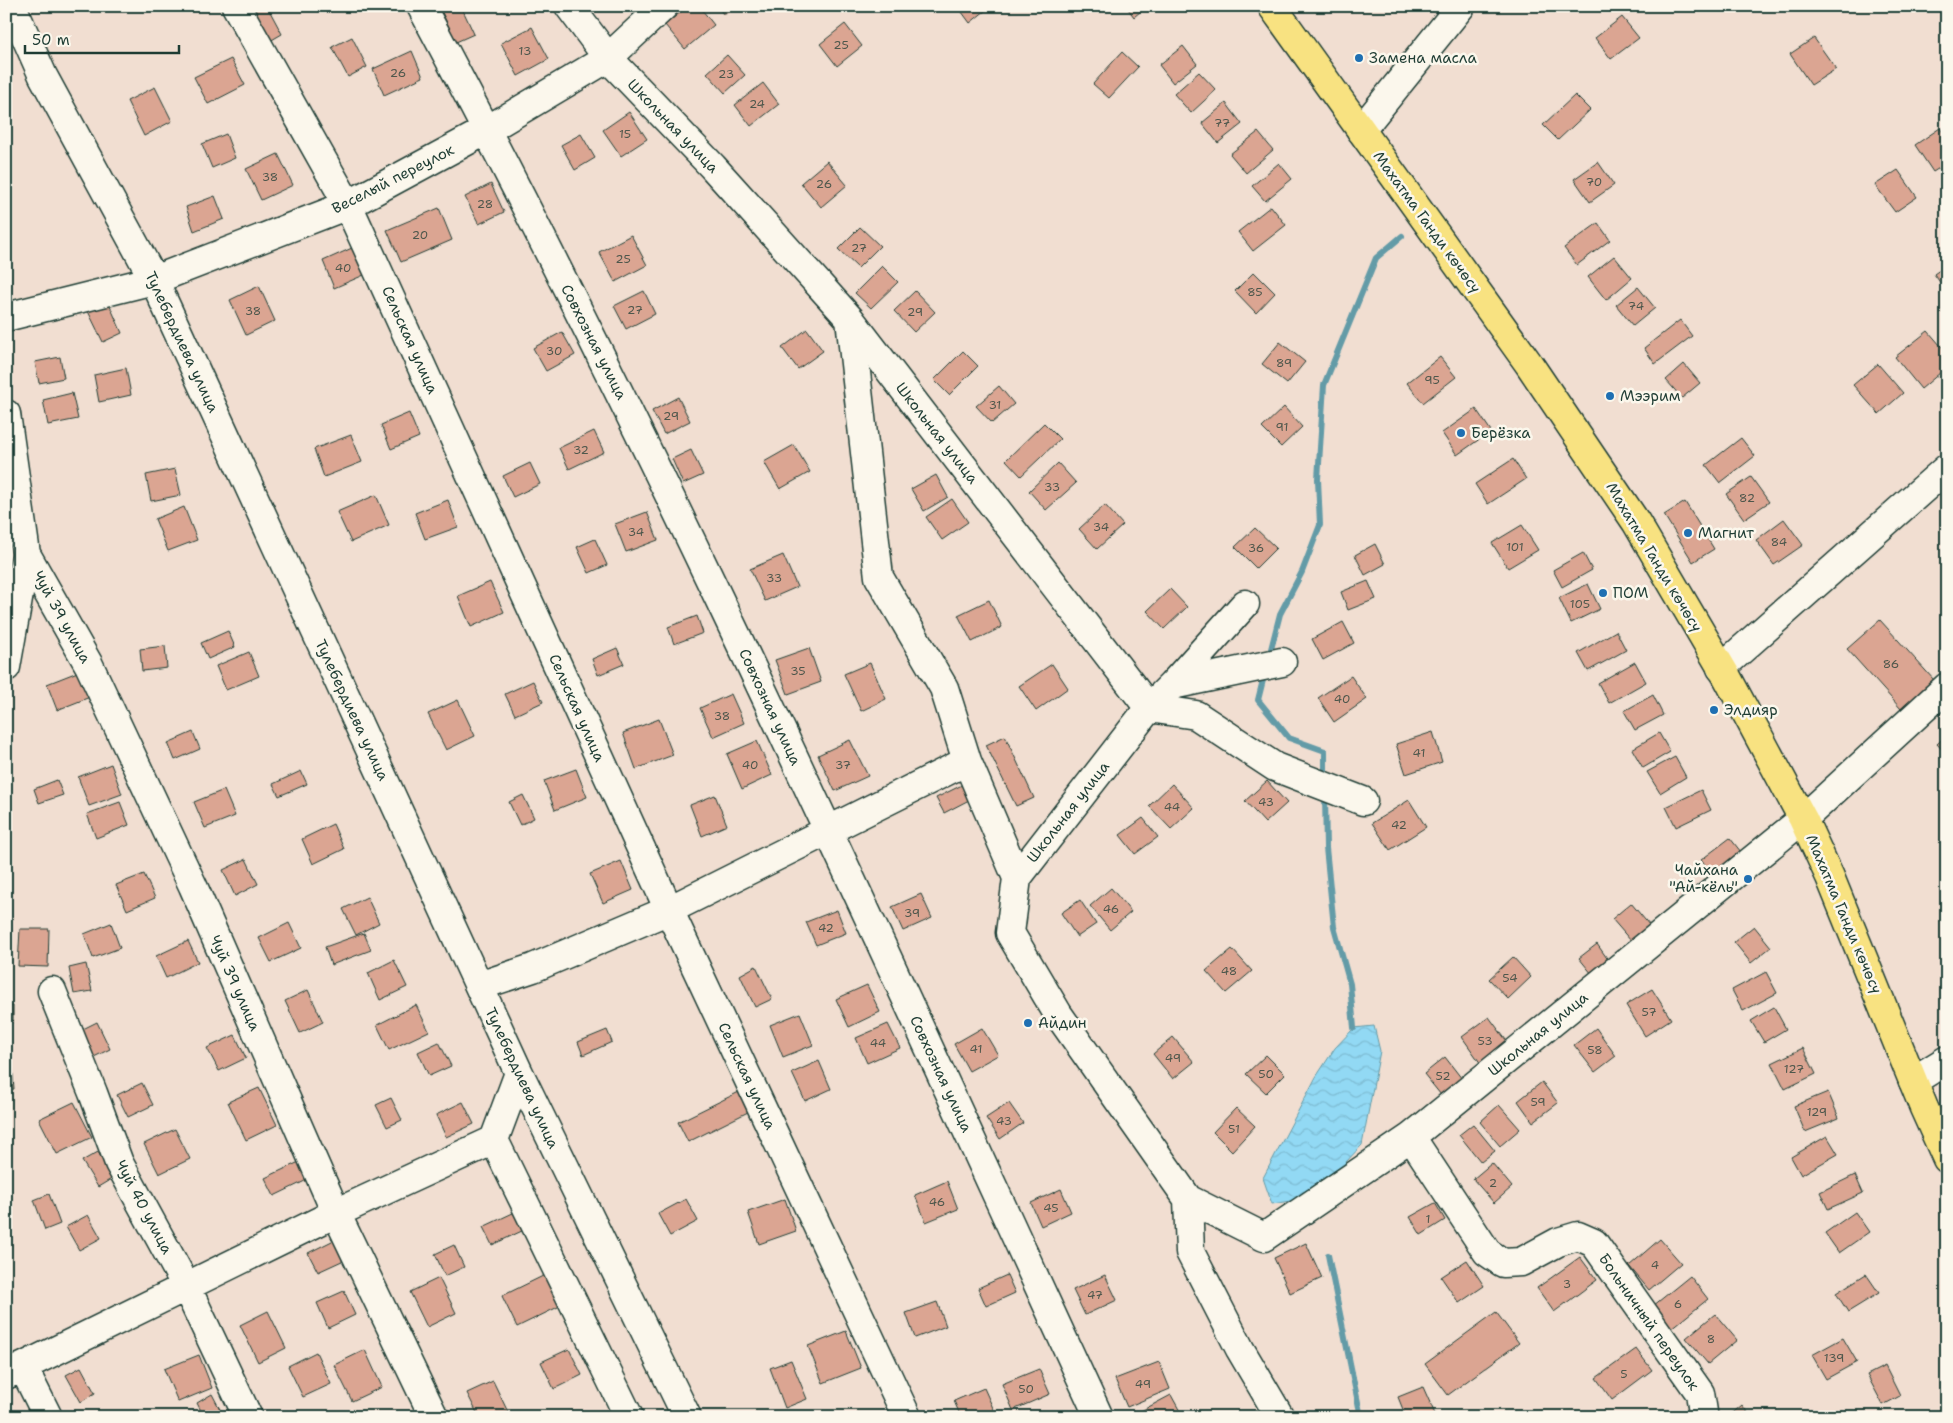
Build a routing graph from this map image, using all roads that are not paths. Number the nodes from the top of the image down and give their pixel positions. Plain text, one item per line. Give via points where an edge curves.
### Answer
1 (12, 6) edge
2 (236, 6) edge
3 (421, 6) edge
4 (570, 6) edge
5 (664, 6) edge
6 (1272, 6) edge
7 (1461, 6) edge
8 (608, 58) junction
9 (487, 130) junction
10 (1361, 130) junction
11 (348, 204) junction
12 (154, 280) junction
13 (6, 317) edge
14 (850, 319) junction
15 (6, 414) edge
16 (1947, 468) edge
17 (26, 554) junction
18 (1245, 604) dead end
19 (1282, 662) dead end
20 (6, 667) edge
21 (1721, 668) junction
22 (1172, 685) junction
23 (1947, 687) edge
24 (1149, 708) junction
25 (967, 761) junction
26 (1363, 800) dead end
27 (1803, 819) junction
28 (828, 830) junction
29 (1017, 878) junction
30 (669, 910) junction
31 (479, 986) junction
32 (52, 991) dead end
33 (1947, 1060) edge
34 (519, 1073) junction
35 (1913, 1081) junction
36 (1411, 1137) junction
37 (494, 1140) junction
38 (1947, 1159) edge
39 (1188, 1199) junction
40 (336, 1213) junction
41 (186, 1286) junction
42 (15, 1371) edge
43 (48, 1417) edge
44 (248, 1417) edge
45 (434, 1417) edge
46 (629, 1417) edge
47 (687, 1417) edge
48 (907, 1417) edge
49 (1099, 1417) edge
50 (1280, 1417) edge
51 (1700, 1417) edge

1 - 12 street, Тулебердиева улица via 44,76
2 - 11 street, Сельская улица
3 - 9 street, Совхозная улица
4 - 8 street, Школьная улица
5 - 8 street, Веселый переулок
6 - 10 main road, Махатма Ганди көчөсү
7 - 10 street
8 - 9 street, Веселый переулок
8 - 14 street, Школьная улица via 713,167
9 - 11 street, Веселый переулок
9 - 28 street, Совхозная улица via 651,456
10 - 21 main road, Махатма Ганди көчөсү via 1636,522
11 - 12 street, Веселый переулок
11 - 30 street, Сельская улица
12 - 13 street, Веселый переулок
12 - 31 street, Тулебердиева улица
14 - 24 street, Школьная улица
14 - 25 street via 879,578 944,688
15 - 17 street
16 - 21 street
17 - 20 street
17 - 40 street, Чуй 39 улица via 89,665 193,886
18 - 22 street
19 - 22 street
21 - 27 main road, Махатма Ганди көчөсү
22 - 24 street
23 - 27 street, Школьная улица
24 - 26 street via 1196,715 1275,767
24 - 29 street, Школьная улица
25 - 28 street
25 - 29 street
27 - 35 main road, Махатма Ганди көчөсү
27 - 36 street, Школьная улица
28 - 30 street
28 - 49 street, Совхозная улица
29 - 39 street via 1010,933 1058,1014
30 - 31 street via 533,968
30 - 48 street, Сельская улица
31 - 34 street, Тулебердиева улица
32 - 41 street, Чуй 40 улица via 119,1163
33 - 35 street
34 - 37 street
34 - 47 street, Тулебердиева улица
35 - 38 main road, Махатма Ганди көчөсү
36 - 39 street, Школьная улица via 1264,1237
36 - 51 street, Больничный переулок via 1488,1252 1503,1263 1521,1262 1558,1242 1578,1236 1594,1243 1700,1393 1703,1412
37 - 40 street
37 - 46 street
39 - 50 street via 1190,1252 1240,1349
40 - 41 street
40 - 45 street, Чуй 39 улица
41 - 42 street
41 - 44 street, Чуй 40 улица
42 - 43 street

